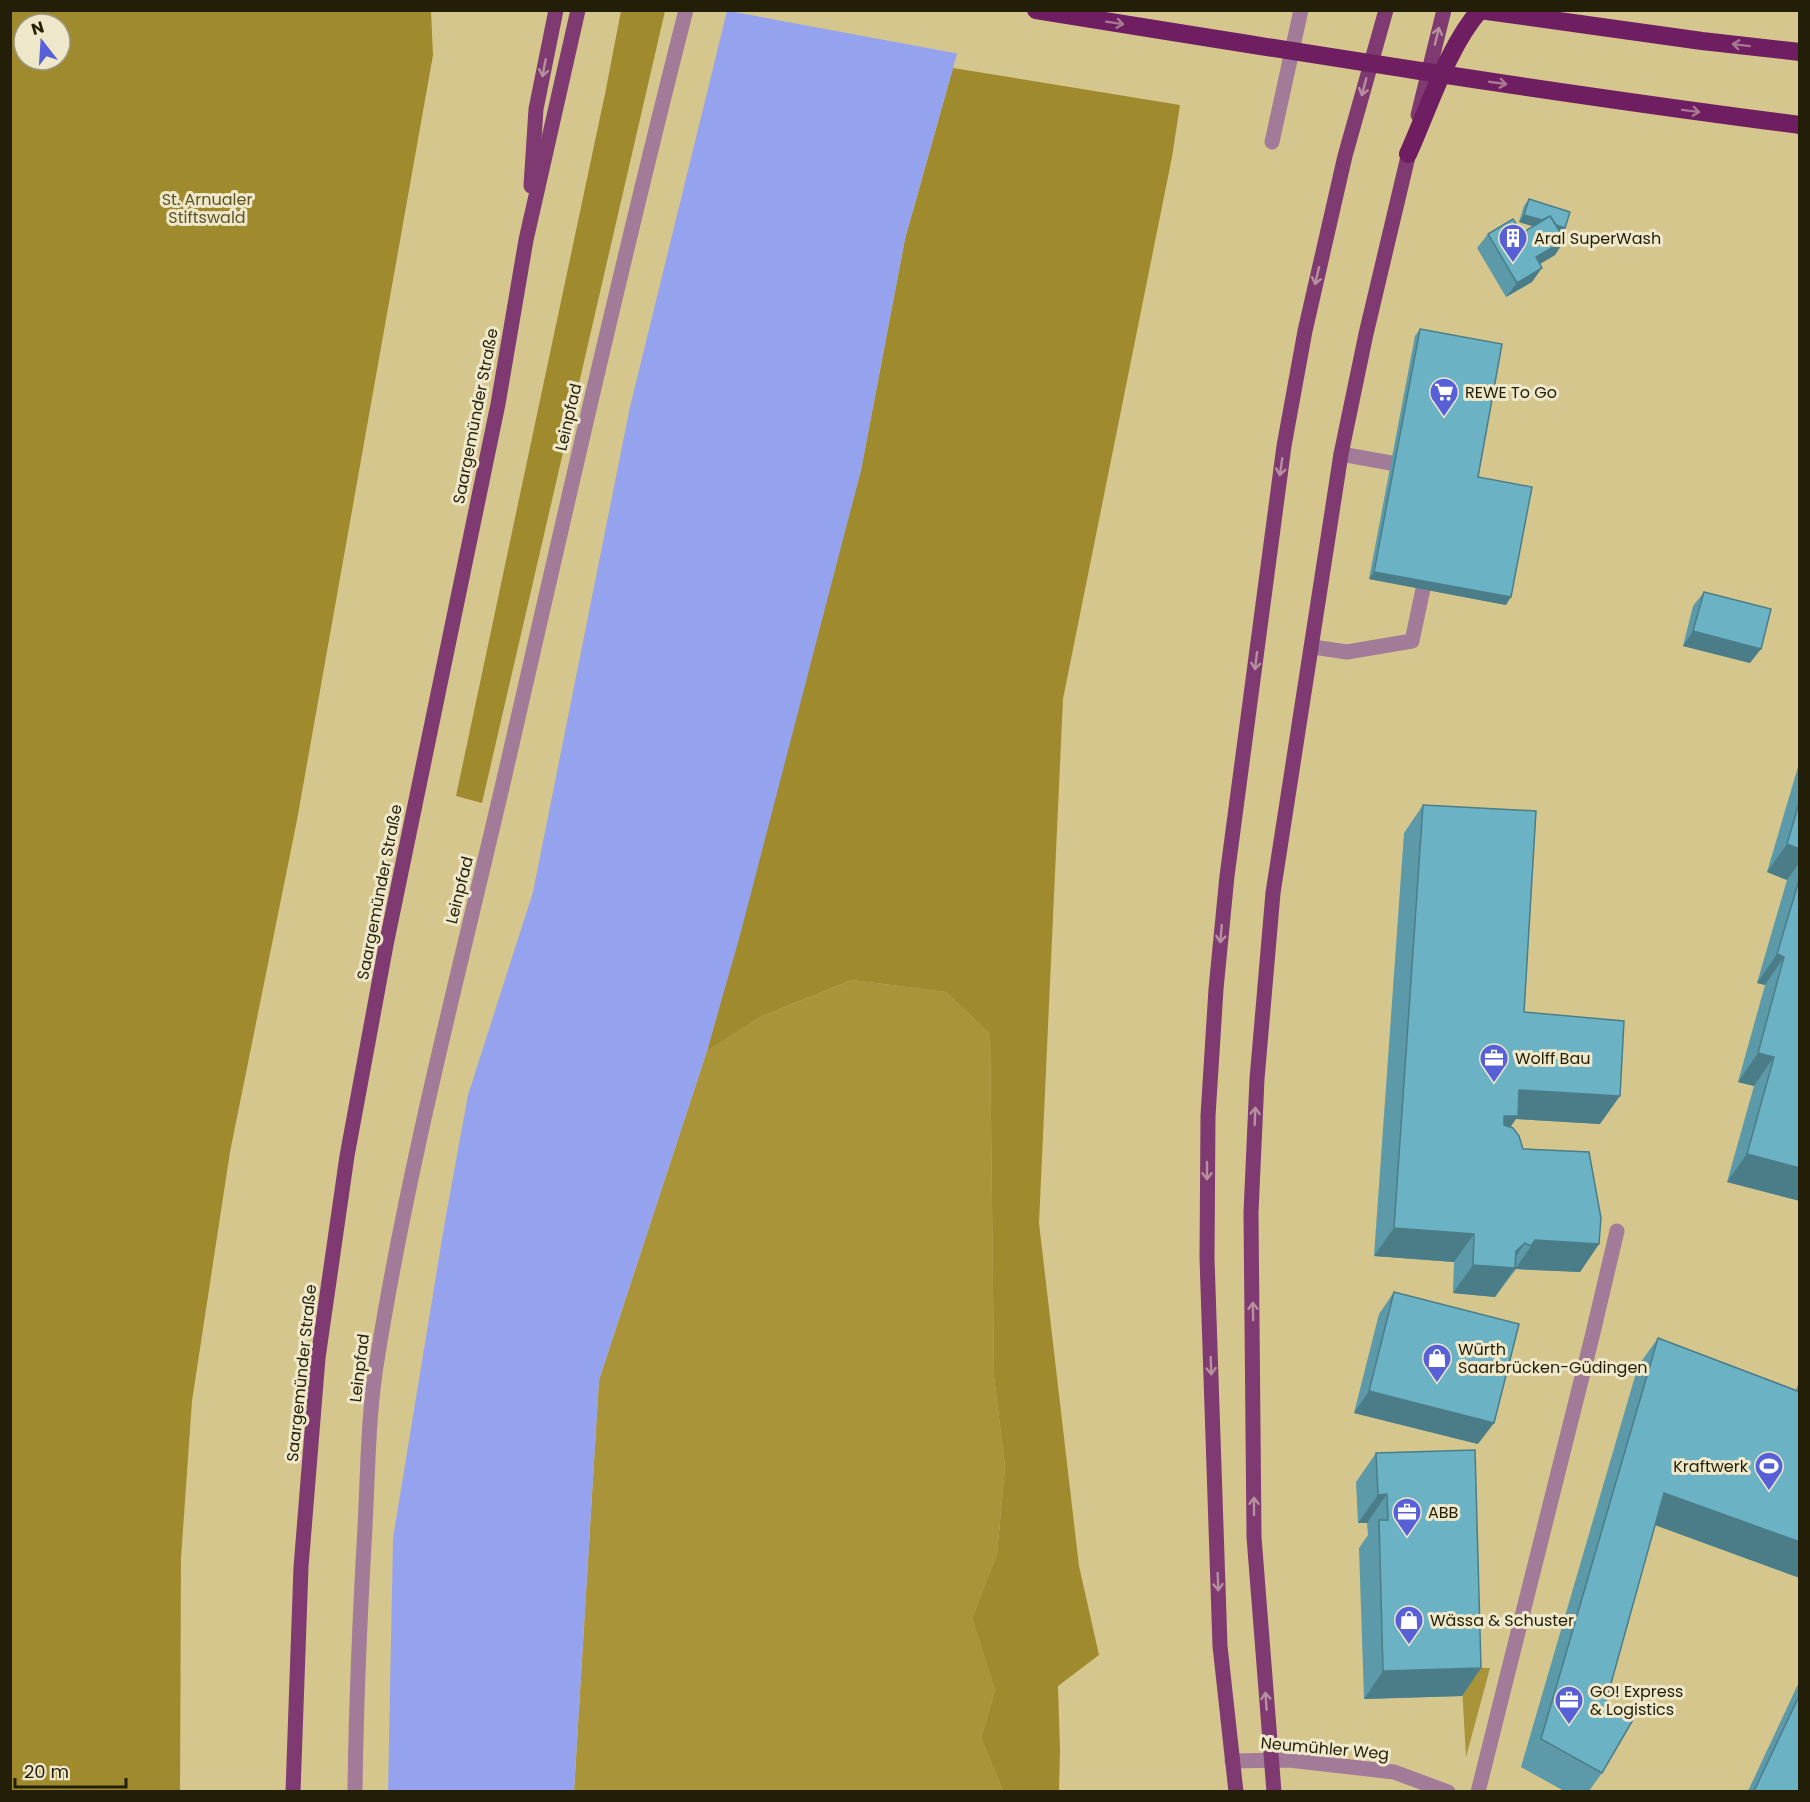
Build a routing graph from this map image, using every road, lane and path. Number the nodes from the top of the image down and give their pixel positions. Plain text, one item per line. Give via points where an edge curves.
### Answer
1 (556, 10) edge
2 (578, 10) edge
3 (686, 10) edge
4 (1036, 10) edge
5 (1301, 10) edge
6 (1386, 10) edge
7 (1444, 10) edge
8 (1480, 10) edge
9 (1800, 52) edge
10 (1800, 125) edge
11 (1272, 142) dead end
12 (1408, 154) junction
13 (526, 240) junction
14 (1341, 454) junction
15 (1391, 463) dead end
16 (1423, 589) edge
17 (1313, 647) junction
18 (1617, 1231) dead end
19 (1270, 1759) junction
20 (1232, 1761) junction
21 (293, 1791) edge
22 (355, 1791) edge
23 (1236, 1791) edge
24 (1274, 1791) edge
25 (1448, 1791) edge
26 (1478, 1791) edge

1 -> 13 main road via 536,109
2 - 13 main road, Saargemünder Straße
3 - 22 street, Leinpfad via 430,1086 379,1347 366,1504
4 -> 10 highway, bridge via 1451,76
5 - 11 street
6 -> 20 main road via 1345,156 1305,331 1284,446 1227,876 1216,989 1208,1116 1207,1258 1220,1646
12 -> 7 main road
9 -> 8 highway, bridge
8 - 12 highway via 1452,53
12 - 14 main road
13 - 21 main road, Saargemünder Straße via 498,404 386,945 347,1156 318,1358 301,1567
14 - 15 street
14 - 17 main road
16 - 17 street via 1412,641 1347,652
19 -> 17 main road via 1254,1537 1252,1201 1257,1079 1273,893
18 - 26 street
19 - 20 street, Neumühler Weg
19 - 24 main road
19 - 25 street, Neumühler Weg via 1394,1772
20 - 23 main road

